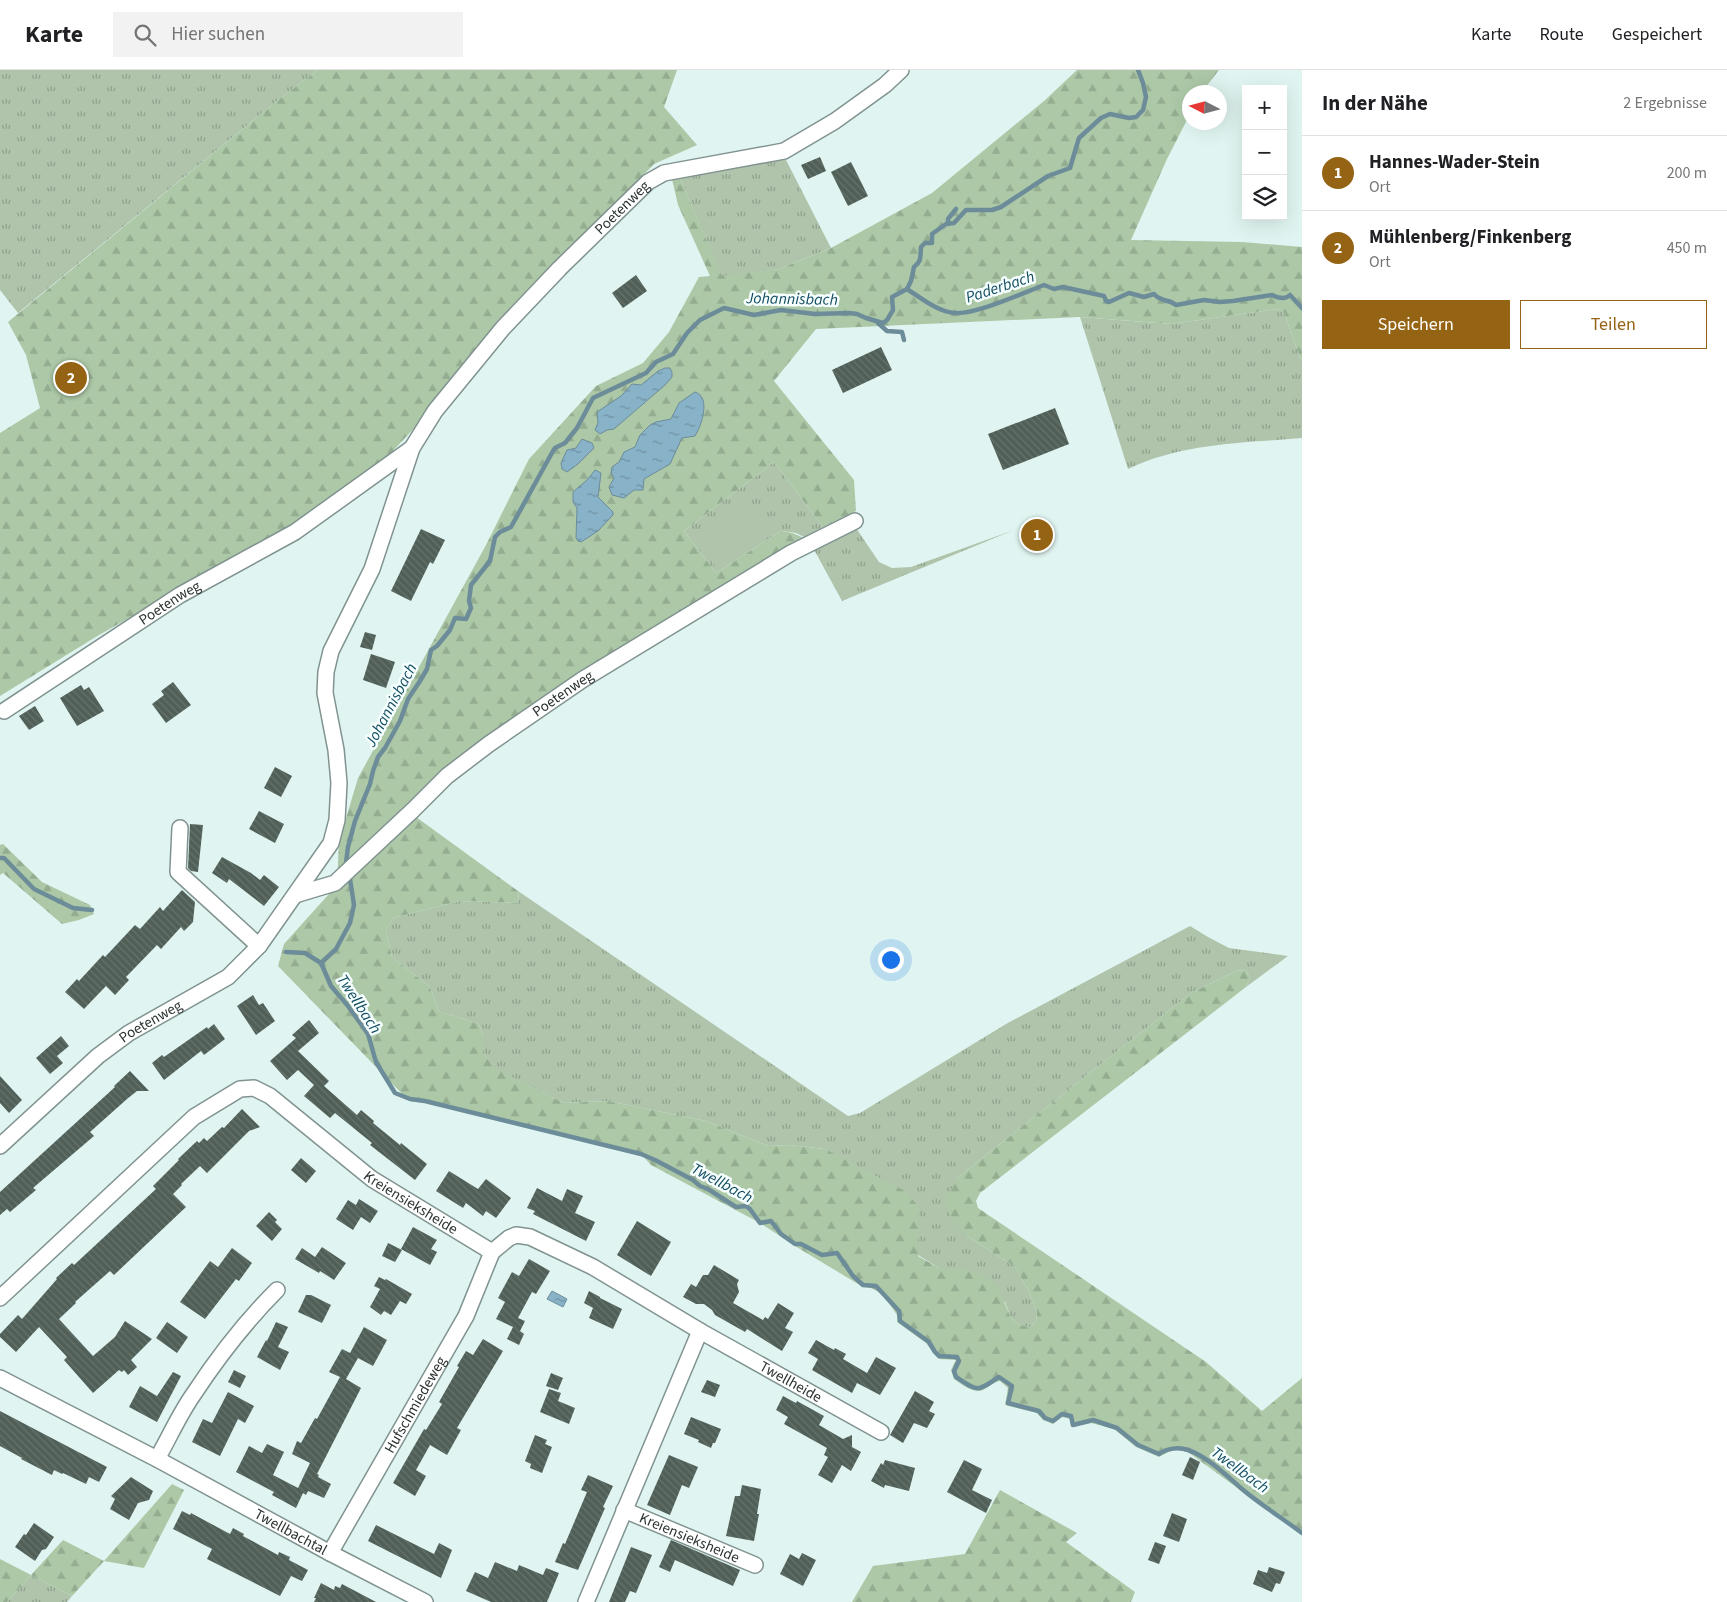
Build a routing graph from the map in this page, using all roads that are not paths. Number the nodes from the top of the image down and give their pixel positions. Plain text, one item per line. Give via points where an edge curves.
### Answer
1 (901, 70) edge
2 (412, 448) junction
3 (855, 521) dead end
4 (4, 711) dead end
5 (180, 828) dead end
6 (295, 895) junction
7 (259, 946) junction
8 (3, 1138) edge
9 (492, 1252) junction
10 (277, 1290) dead end
11 (0, 1298) edge
12 (700, 1330) junction
13 (0, 1378) edge
14 (881, 1432) dead end
15 (157, 1460) junction
16 (624, 1510) junction
17 (330, 1553) junction
18 (755, 1565) dead end
19 (425, 1602) edge
20 (586, 1602) edge

1 - 2 street, Poetenweg via 835,122 784,151 664,173 648,182 503,328 435,411
2 - 4 street, Poetenweg via 295,532 180,595
2 - 6 street, Poetenweg via 372,569 331,652 325,693 336,750 339,783 337,820 331,843
3 - 6 street, Poetenweg via 791,553 582,680 447,776 335,883
5 - 7 street via 178,872
6 - 7 street, Poetenweg
7 - 8 street, Poetenweg via 228,977 129,1033 98,1056
9 - 11 street, Kreiensieksheide via 372,1180 270,1096 254,1088 240,1089 194,1117
9 - 12 street via 516,1235 530,1237 593,1267
9 - 17 street, Hufschmiedeweg via 466,1316
10 - 15 street via 248,1319 212,1367
12 - 14 street, Twellheide
12 - 16 street, Kreiensieksheide
13 - 15 street, Twellbachtal
15 - 17 street, Twellbachtal
16 - 18 street, Kreiensieksheide
16 - 20 street, Kreiensieksheide
17 - 19 street, Twellbachtal

